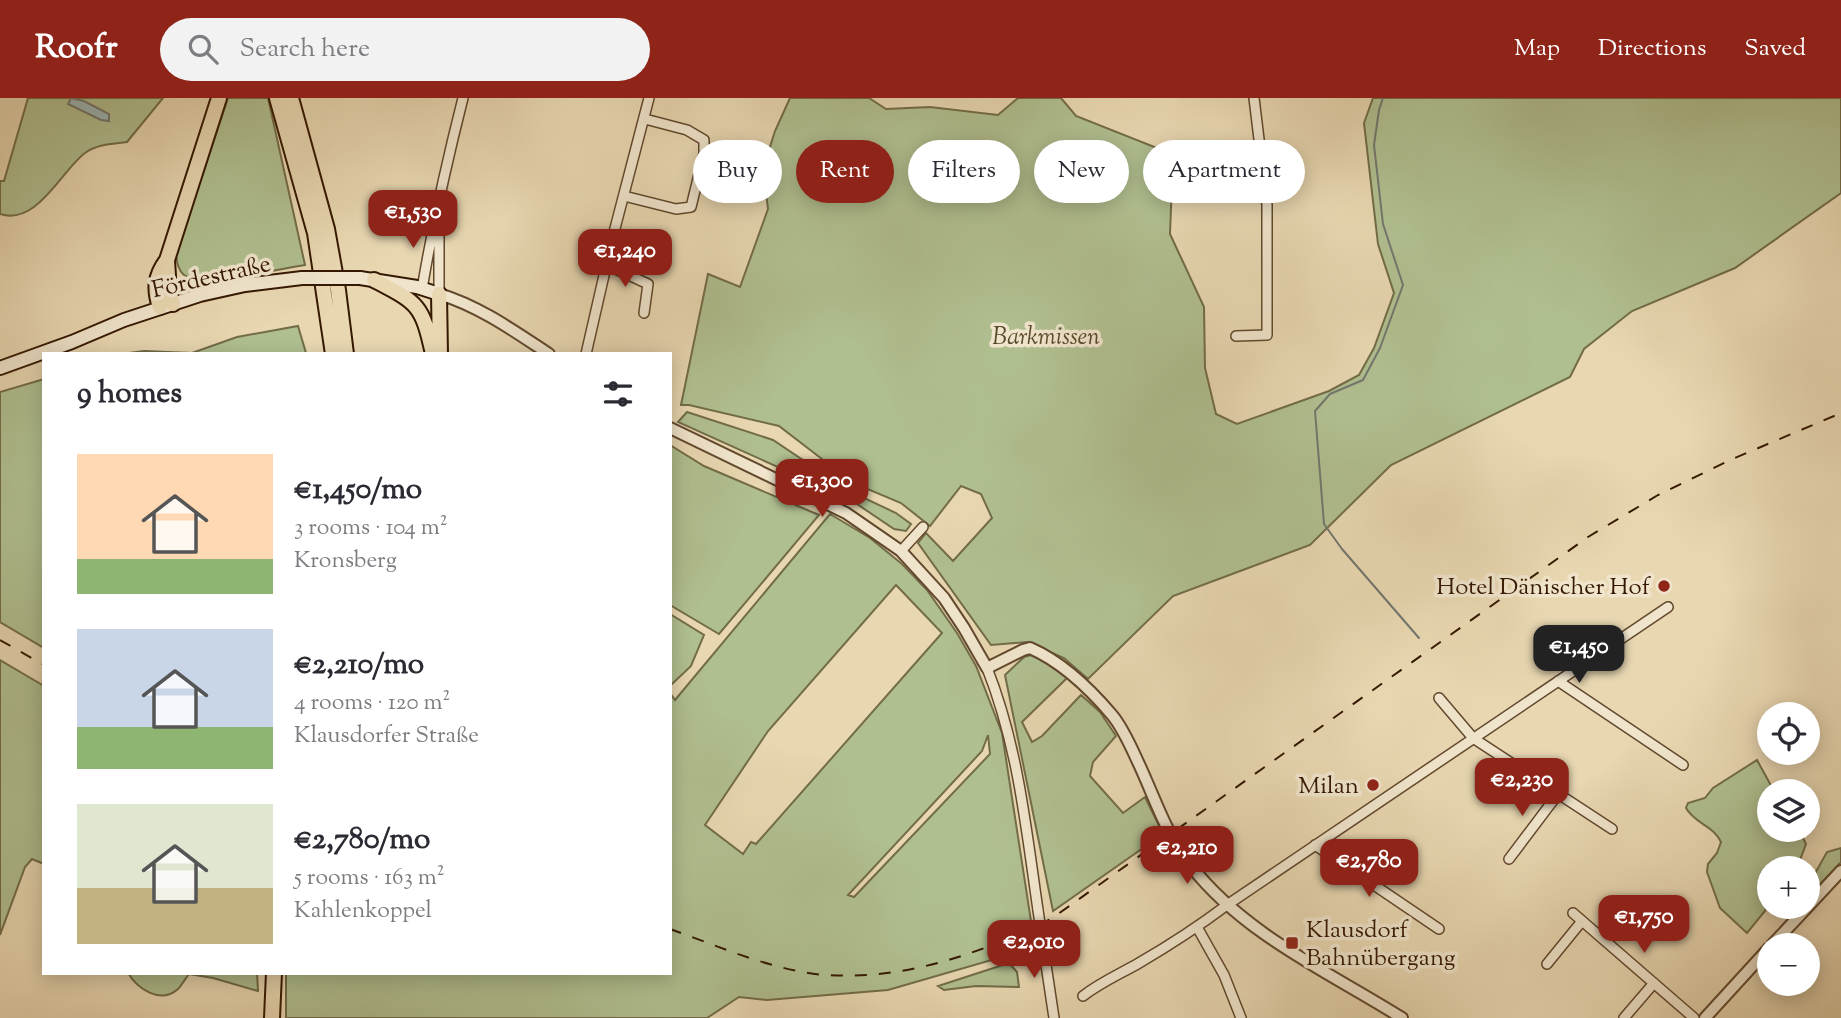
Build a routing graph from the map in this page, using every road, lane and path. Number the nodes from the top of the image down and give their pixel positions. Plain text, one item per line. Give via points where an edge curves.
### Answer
1 (219, 98) edge
2 (277, 98) edge
3 (291, 98) edge
4 (463, 98) edge
5 (649, 98) edge
6 (1254, 98) edge
7 (645, 119) junction
8 (624, 196) junction
9 (436, 220) junction
10 (607, 265) junction
11 (367, 279) junction
12 (422, 289) junction
13 (439, 294) junction
14 (166, 306) junction
15 (644, 313) dead end
16 (425, 319) junction
17 (1236, 336) dead end
18 (42, 352) edge
19 (43, 352) edge
20 (333, 352) edge
21 (345, 352) edge
22 (433, 352) edge
23 (440, 352) edge
24 (546, 352) edge
25 (586, 352) edge
26 (0, 368) edge
27 (672, 429) edge
28 (923, 527) dead end
29 (901, 551) junction
30 (1668, 607) dead end
31 (987, 668) junction
32 (1558, 681) junction
33 (1439, 698) dead end
34 (1473, 738) junction
35 (1682, 765) dead end
36 (1558, 794) junction
37 (1612, 829) dead end
38 (1315, 845) junction
39 (1509, 859) dead end
40 (1841, 871) edge
41 (1227, 905) junction
42 (1573, 913) dead end
43 (1583, 921) junction
44 (1197, 927) junction
45 (1439, 929) dead end
46 (1784, 933) edge
47 (1757, 962) edge
48 (1547, 964) dead end
49 (274, 975) edge
50 (1654, 983) junction
51 (1083, 996) dead end
52 (272, 1018) edge
53 (1054, 1018) edge
54 (1241, 1018) edge
55 (1402, 1018) edge
56 (1624, 1018) edge
57 (1694, 1018) edge
58 (1705, 1018) edge

1 - 14 highway via 167,260 159,272 156,296
2 - 20 highway via 315,233
3 - 21 highway via 327,229
4 - 9 street
5 - 7 street
6 - 17 street via 1267,205 1268,335
7 - 8 street
7 - 8 street via 687,130 704,140 691,207 676,209
8 - 10 street
9 - 12 street
9 - 13 street
10 - 15 street via 648,284
10 - 25 street
11 - 12 main road, Fördestraße
11 - 14 main road, Fördestraße, bridge via 302,278 234,288
11 - 16 highway via 414,303
12 - 13 main road, Fördestraße
13 - 16 highway
13 - 23 highway
13 - 24 street
14 - 19 main road, Fördestraße
16 - 22 highway
18 - 26 main road, Fördestraße
27 - 29 street via 846,513
28 - 29 street
29 - 31 street via 944,598
30 - 32 street
31 - 41 street via 1030,648 1061,666 1091,694 1114,717 1175,844
31 - 53 street, bridge via 1011,737 1020,784
32 - 34 street
32 - 35 street
33 - 34 street
34 - 36 street
34 - 38 street
36 - 37 street
36 - 39 street
38 - 41 street
38 - 45 street
40 - 46 street
41 - 44 street
41 - 55 street via 1273,940
42 - 43 street
43 - 48 street
43 - 50 street
44 - 51 street
44 - 54 street
47 - 58 street
49 - 52 highway
50 - 56 street
50 - 57 street

